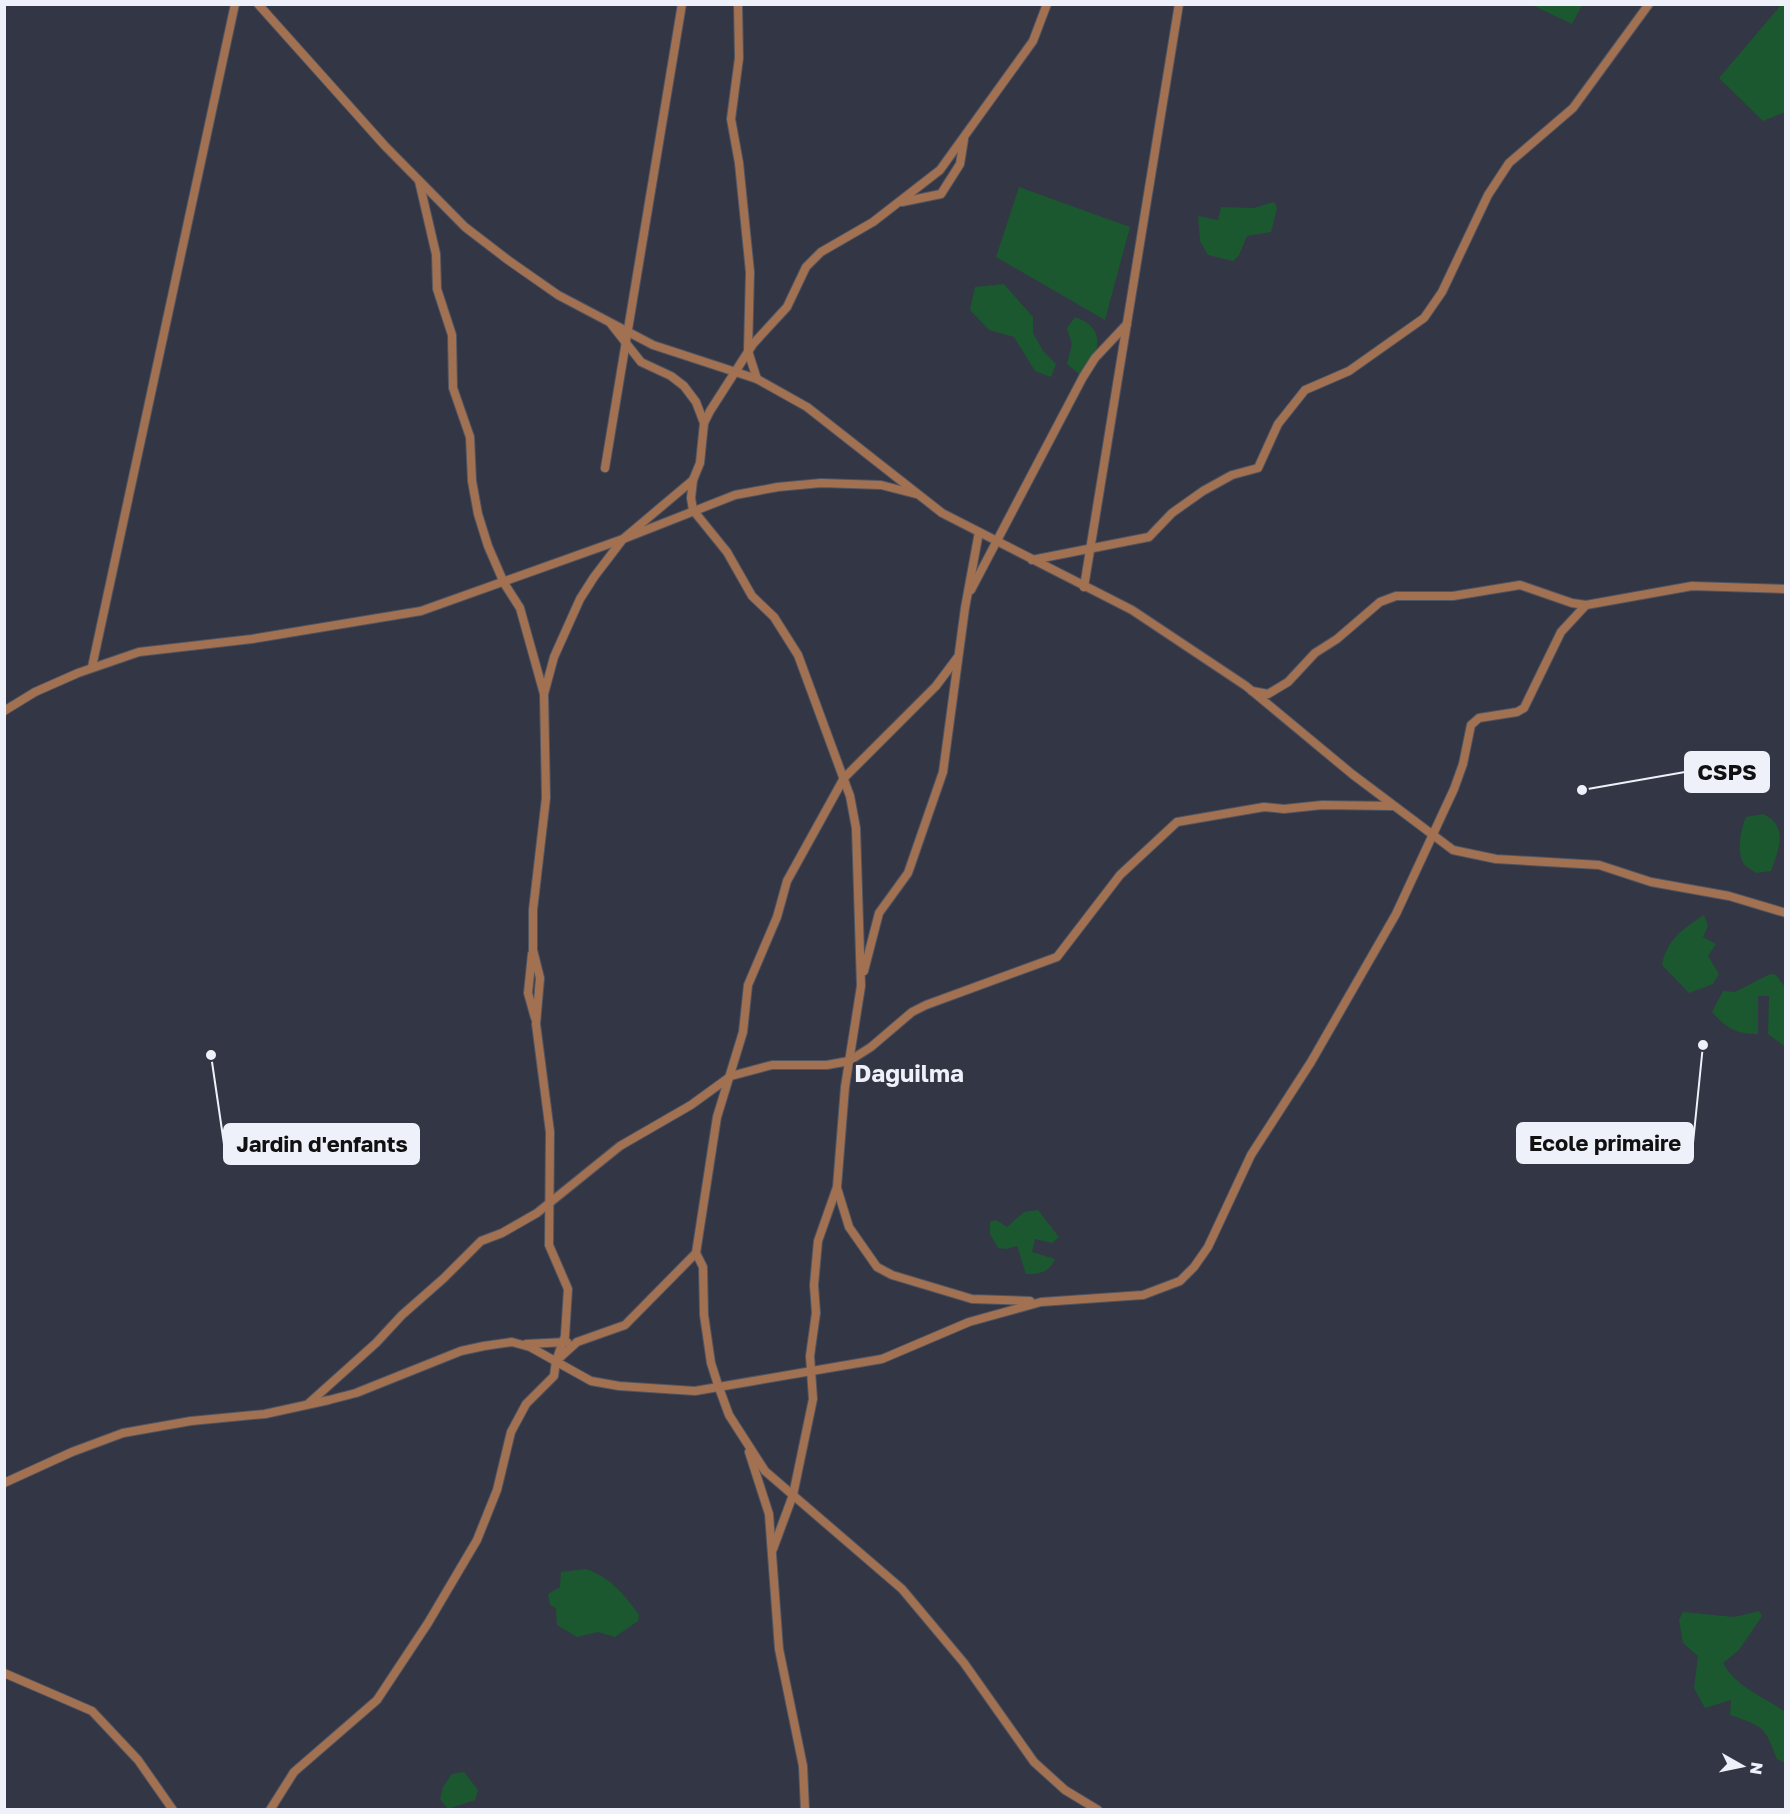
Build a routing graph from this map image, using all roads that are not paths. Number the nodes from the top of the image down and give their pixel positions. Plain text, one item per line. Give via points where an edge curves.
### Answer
1 (234, 4) edge
2 (258, 4) edge
3 (682, 4) edge
4 (738, 4) edge
5 (1047, 4) edge
6 (1179, 4) edge
7 (1649, 4) edge
8 (964, 136) junction
9 (419, 181) junction
10 (900, 202) junction
11 (609, 322) junction
12 (1127, 324) junction
13 (628, 332) junction
14 (626, 345) junction
15 (748, 351) junction
16 (735, 371) junction
17 (757, 378) junction
18 (704, 423) junction
19 (605, 468) dead end
20 (693, 480) junction
21 (919, 495) junction
22 (693, 510) junction
23 (978, 532) junction
24 (623, 539) junction
25 (998, 542) junction
26 (1090, 550) junction
27 (1032, 560) junction
28 (504, 583) junction
29 (1084, 587) junction
30 (1785, 589) edge
31 (966, 599) junction
32 (1586, 604) junction
33 (957, 658) junction
34 (92, 667) junction
35 (1252, 691) junction
36 (544, 694) junction
37 (4, 711) edge
38 (844, 778) junction
39 (1393, 806) junction
40 (1432, 836) junction
41 (1785, 913) edge
42 (861, 986) junction
43 (849, 1061) junction
44 (731, 1076) junction
45 (837, 1187) junction
46 (548, 1205) junction
47 (696, 1253) junction
48 (1041, 1302) junction
49 (586, 1340) junction
50 (563, 1342) junction
51 (521, 1344) junction
52 (556, 1361) junction
53 (811, 1371) junction
54 (718, 1385) junction
55 (308, 1405) junction
56 (746, 1443) junction
57 (4, 1483) edge
58 (793, 1495) junction
59 (773, 1549) junction
60 (4, 1673) edge
61 (173, 1809) edge
62 (270, 1809) edge
63 (806, 1809) edge
64 (1098, 1809) edge

1 - 34 street
2 - 9 street
3 - 13 street
4 - 15 street via 739,58 731,119 750,272
5 - 8 street via 1033,41
6 - 12 street
7 - 26 street via 1573,108 1509,163 1488,195 1442,292 1424,318 1349,371 1305,390 1278,424 1258,468 1232,475 1203,491 1172,513 1149,537
8 - 10 street via 940,170
8 - 10 street via 960,164 941,194
9 - 11 street via 465,227 508,260 558,295
9 - 28 street via 436,254 437,289 452,335 453,387 470,437 478,514
10 - 15 street via 821,252 806,267 787,307
11 - 13 street
11 - 14 street
12 - 25 street via 1083,377
12 - 26 street
13 - 14 street
13 - 16 street via 653,345
14 - 18 street via 642,362 684,386
14 - 19 street
15 - 16 street
15 - 17 street
16 - 17 street
16 - 18 street
17 - 21 street via 807,407
18 - 20 street via 700,464
20 - 22 street
20 - 24 street
21 - 22 street via 881,485 821,483 735,495
21 - 23 street via 942,513
22 - 24 street
22 - 38 street via 798,655
23 - 25 street
23 - 31 street
24 - 28 street
24 - 36 street via 580,599 554,657
25 - 27 street
25 - 31 street
26 - 27 street
26 - 29 street
27 - 29 street
28 - 34 street via 421,611 252,639 139,652
28 - 36 street via 520,608
29 - 35 street via 1132,610
30 - 32 street via 1692,586
31 - 33 street
32 - 35 street via 1563,601 1520,585 1453,596 1396,596 1380,602 1315,653 1288,682 1268,694
32 - 40 street via 1561,632 1524,708 1479,718 1471,725 1463,764
33 - 38 street via 936,686
33 - 42 street via 943,772 912,863 879,913
34 - 37 street via 35,692
35 - 39 street
36 - 46 street via 546,798 533,910 533,950 540,978 536,1024 550,1131
38 - 42 street via 856,828
38 - 44 street via 787,882 777,917 748,985 743,1032
39 - 40 street
39 - 43 street via 1264,807 1177,822 1120,876 1057,957 912,1012 872,1047
40 - 41 street via 1454,850 1496,859 1599,866
40 - 48 street via 1363,975 1251,1155 1208,1247 1194,1267 1180,1281 1143,1295
42 - 43 street
43 - 44 street via 772,1065
43 - 45 street
44 - 46 street via 691,1105 616,1148
44 - 47 street via 717,1117
45 - 48 street via 849,1227 877,1266 892,1275 972,1299
45 - 53 street via 818,1241
46 - 50 street via 549,1245 568,1289
46 - 55 street via 481,1241
47 - 49 street via 625,1324
47 - 54 street via 702,1267 704,1315
48 - 53 street via 969,1322 882,1359
49 - 50 street
49 - 52 street via 567,1349
50 - 51 street
50 - 52 street
51 - 52 street
51 - 55 street via 512,1342 461,1351 356,1393
52 - 54 street via 591,1380 619,1386 695,1391
52 - 62 street via 554,1376 526,1404 511,1432 497,1490 477,1540 428,1623 377,1700 294,1772
53 - 54 street
53 - 58 street via 813,1399
54 - 56 street via 729,1415
55 - 57 street via 123,1433
56 - 58 street via 765,1471
56 - 59 street via 769,1514
58 - 59 street
58 - 64 street via 902,1589 964,1663 1034,1762 1065,1790
59 - 63 street via 779,1649 803,1766
60 - 61 street via 92,1711 138,1760

